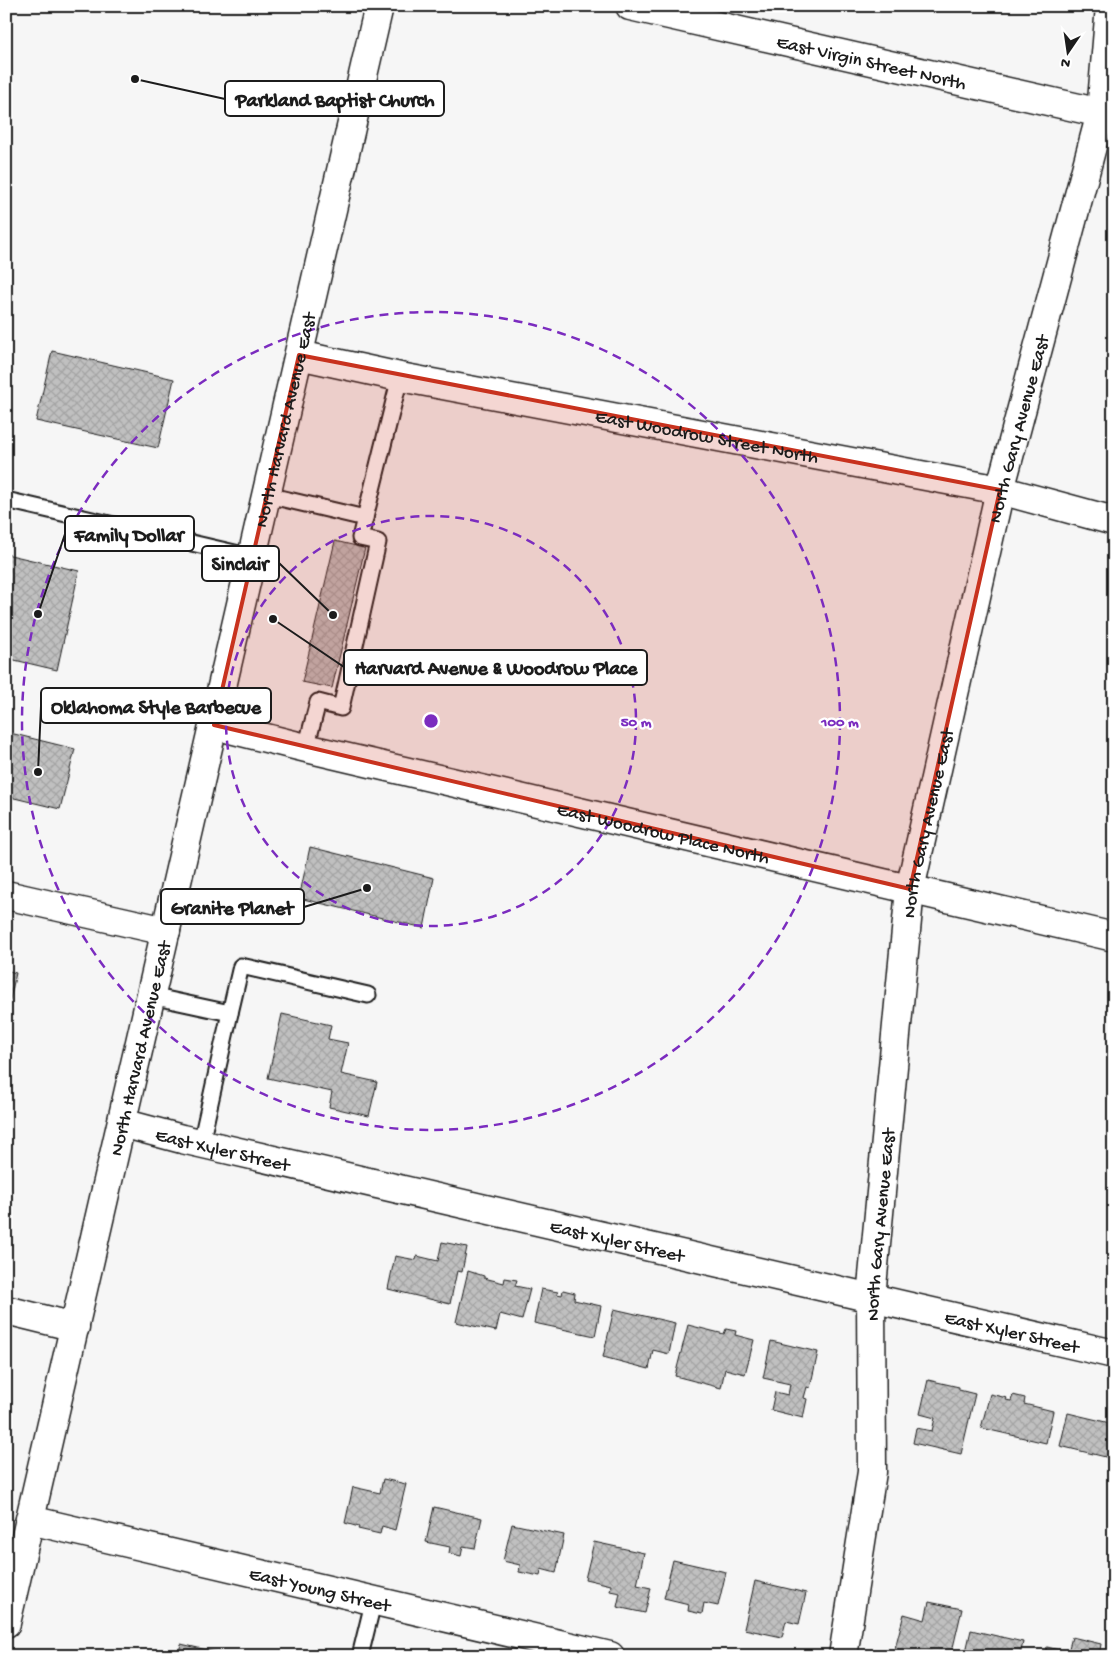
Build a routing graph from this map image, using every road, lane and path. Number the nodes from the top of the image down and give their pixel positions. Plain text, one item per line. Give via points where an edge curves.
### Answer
1 (379, 6) edge
2 (630, 6) edge
3 (1110, 6) edge
4 (1108, 114) edge
5 (299, 355) junction
6 (400, 377) junction
7 (1000, 490) junction
8 (267, 495) junction
9 (6, 500) edge
10 (365, 518) junction
11 (1114, 521) edge
12 (252, 557) junction
13 (214, 724) junction
14 (306, 748) junction
15 (910, 889) junction
16 (6, 895) edge
17 (166, 931) junction
18 (1114, 937) edge
19 (368, 995) dead end
20 (151, 996) junction
21 (230, 1013) junction
22 (122, 1123) junction
23 (201, 1143) junction
24 (871, 1298) junction
25 (6, 1310) edge
26 (75, 1327) junction
27 (1114, 1354) edge
28 (30, 1520) junction
29 (374, 1600) junction
30 (8, 1612) edge
31 (360, 1656) edge
32 (610, 1656) edge
33 (843, 1656) edge

1 - 5 street, North Harvard Avenue East
2 - 4 street, East Virgin Street North
3 - 4 street, North Gary Avenue East
4 - 7 street, North Gary Avenue East
5 - 6 street, East Woodrow Street North
5 - 8 street, North Harvard Avenue East
6 - 7 street, East Woodrow Street North
6 - 10 lane
7 - 11 street, East Woodrow Street North
7 - 15 street, North Gary Avenue East
8 - 10 lane
8 - 12 street, North Harvard Avenue East
9 - 12 lane
10 - 14 lane via 360,538 378,542 341,708 318,702
12 - 13 street, North Harvard Avenue East
13 - 14 street, East Woodrow Place North
13 - 17 street, North Harvard Avenue East
14 - 15 street, East Woodrow Place North
15 - 18 street, East Woodrow Place North
15 - 24 street, North Gary Avenue East
16 - 17 street
17 - 20 street, North Harvard Avenue East
19 - 21 lane via 241,966
20 - 21 lane
20 - 22 street, North Harvard Avenue East
21 - 23 lane
22 - 23 street, East Xyler Street
22 - 26 street, North Harvard Avenue East
23 - 24 street, East Xyler Street
24 - 27 street, East Xyler Street
24 - 33 street, North Gary Avenue East via 872,1472
25 - 26 street
26 - 28 street, North Harvard Avenue East
28 - 29 street, East Young Street
28 - 30 street, North Harvard Avenue East
29 - 31 lane
29 - 32 street, East Young Street

